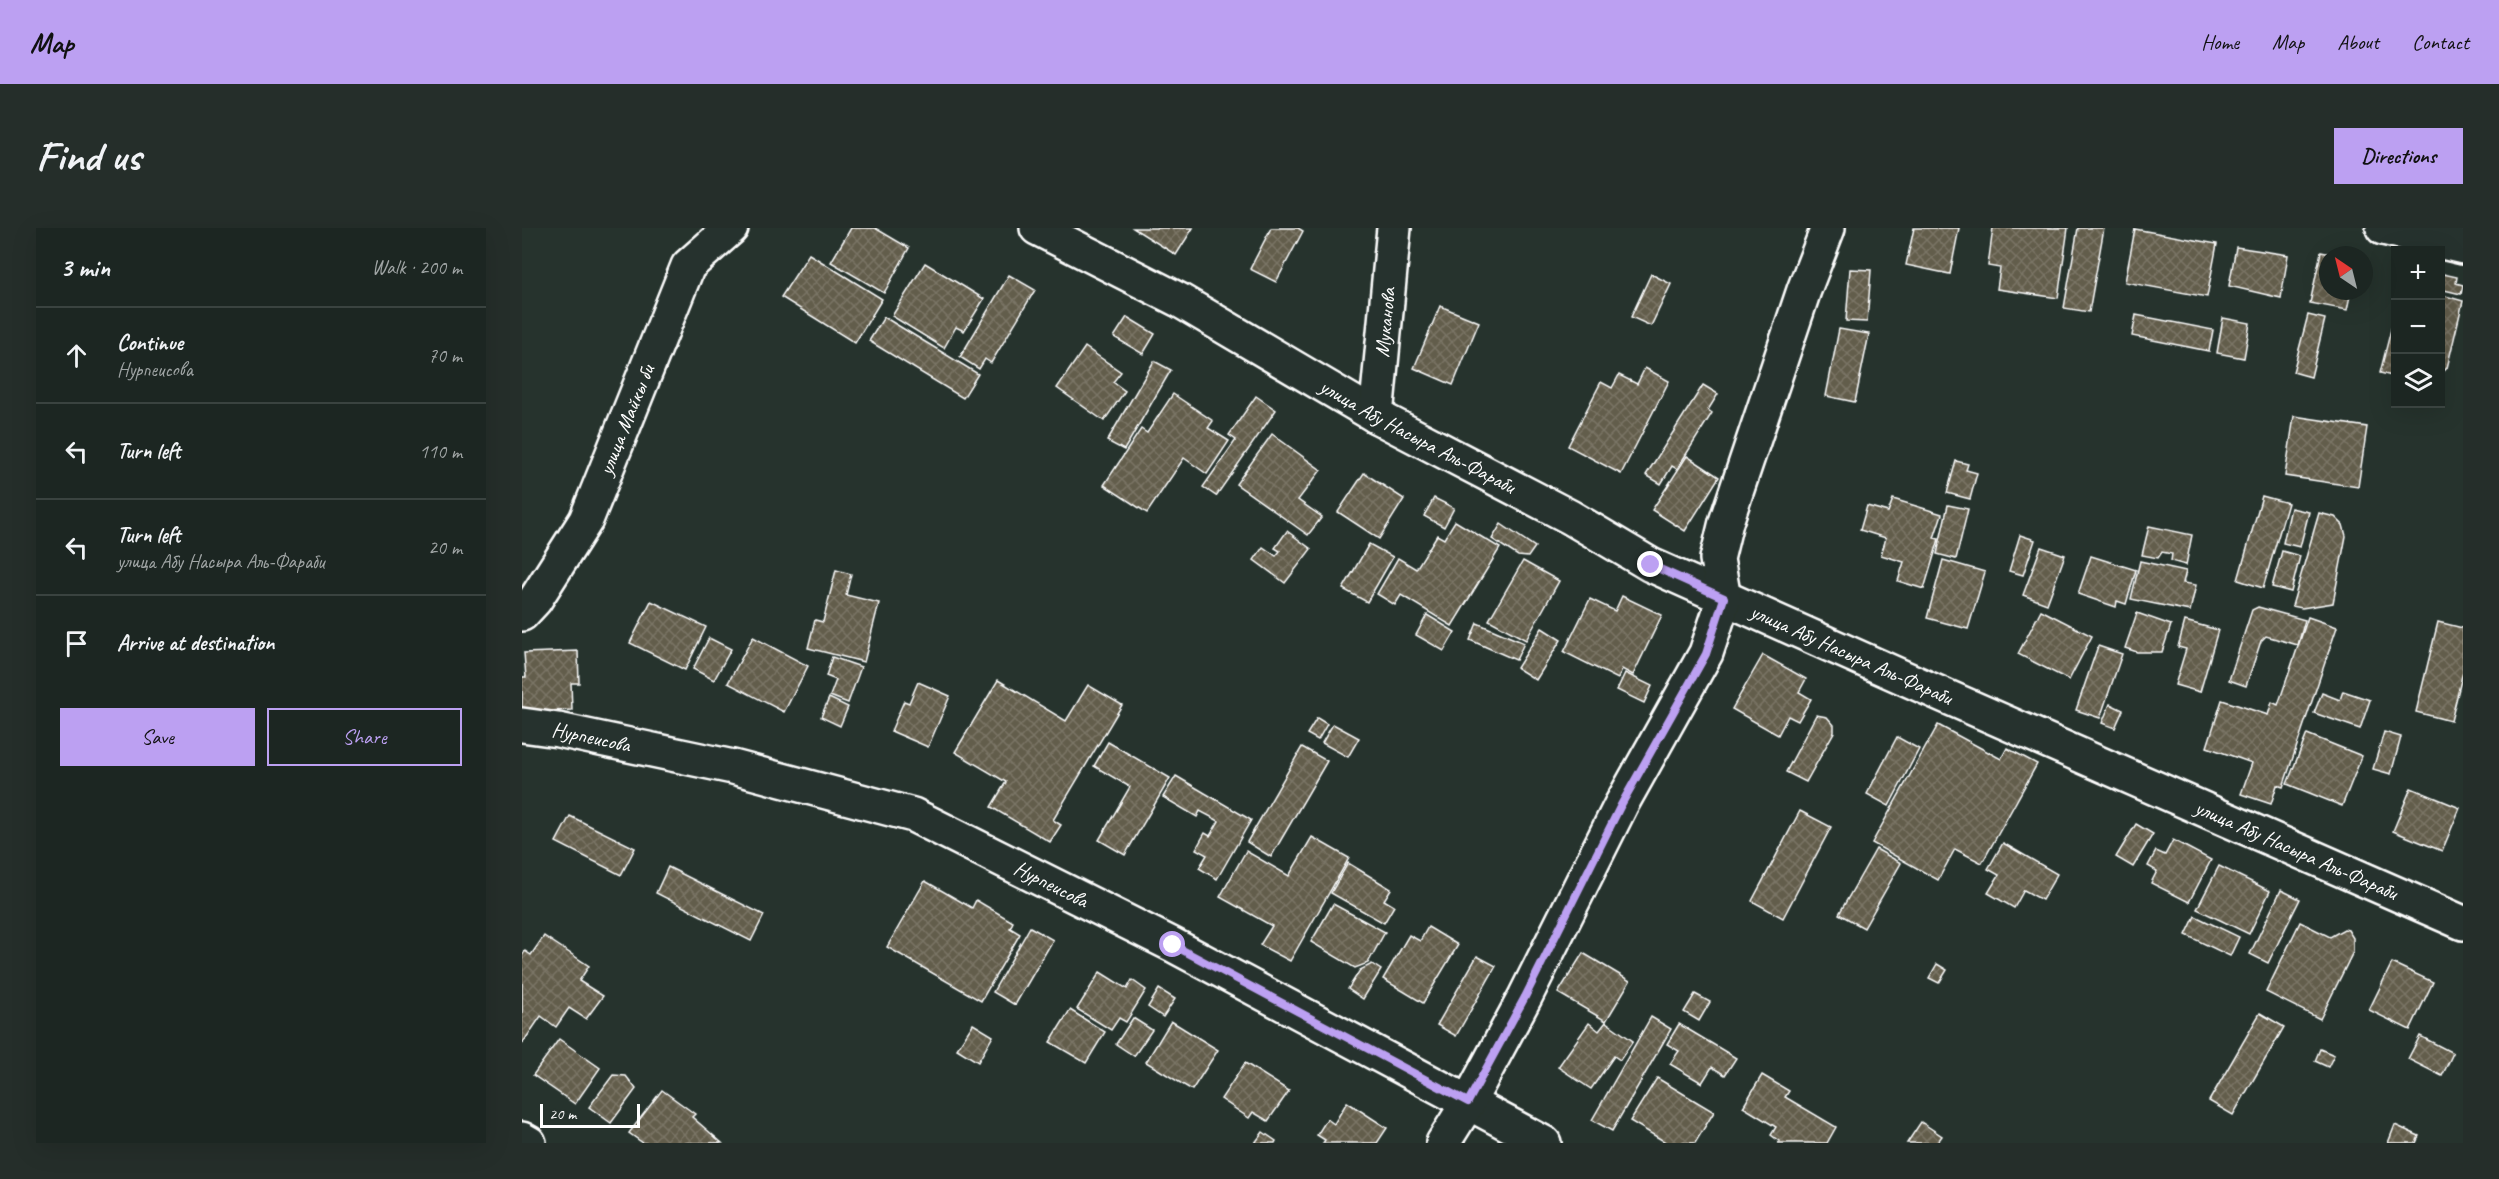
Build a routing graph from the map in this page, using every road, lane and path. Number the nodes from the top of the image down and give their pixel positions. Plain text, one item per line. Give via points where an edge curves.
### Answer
1 (731, 228) edge
2 (1037, 228) edge
3 (1394, 228) edge
4 (1828, 228) edge
5 (2383, 228) edge
6 (2463, 247) edge
7 (1376, 416) junction
8 (1724, 598) junction
9 (522, 614) edge
10 (522, 725) edge
11 (2463, 923) edge
12 (1468, 1102) junction
13 (522, 1139) edge
14 (529, 1143) edge
15 (1443, 1143) edge
16 (1544, 1143) edge

1 - 9 street, улица Майкы би via 688,266 586,520
2 - 7 street, улица Абу Насыра Аль-Фараби via 1179,300
3 - 7 street, Муканова
4 - 8 street via 1726,522 1718,559
5 - 6 street
7 - 8 street, улица Абу Насыра Аль-Фараби via 1570,517 1651,565
8 - 11 street, улица Абу Насыра Аль-Фараби
8 - 12 street via 1706,654 1621,805
10 - 12 street, Нурпеисова via 733,767 913,815 1173,945
12 - 15 street
12 - 16 street, Нурпеисова
13 - 14 street

